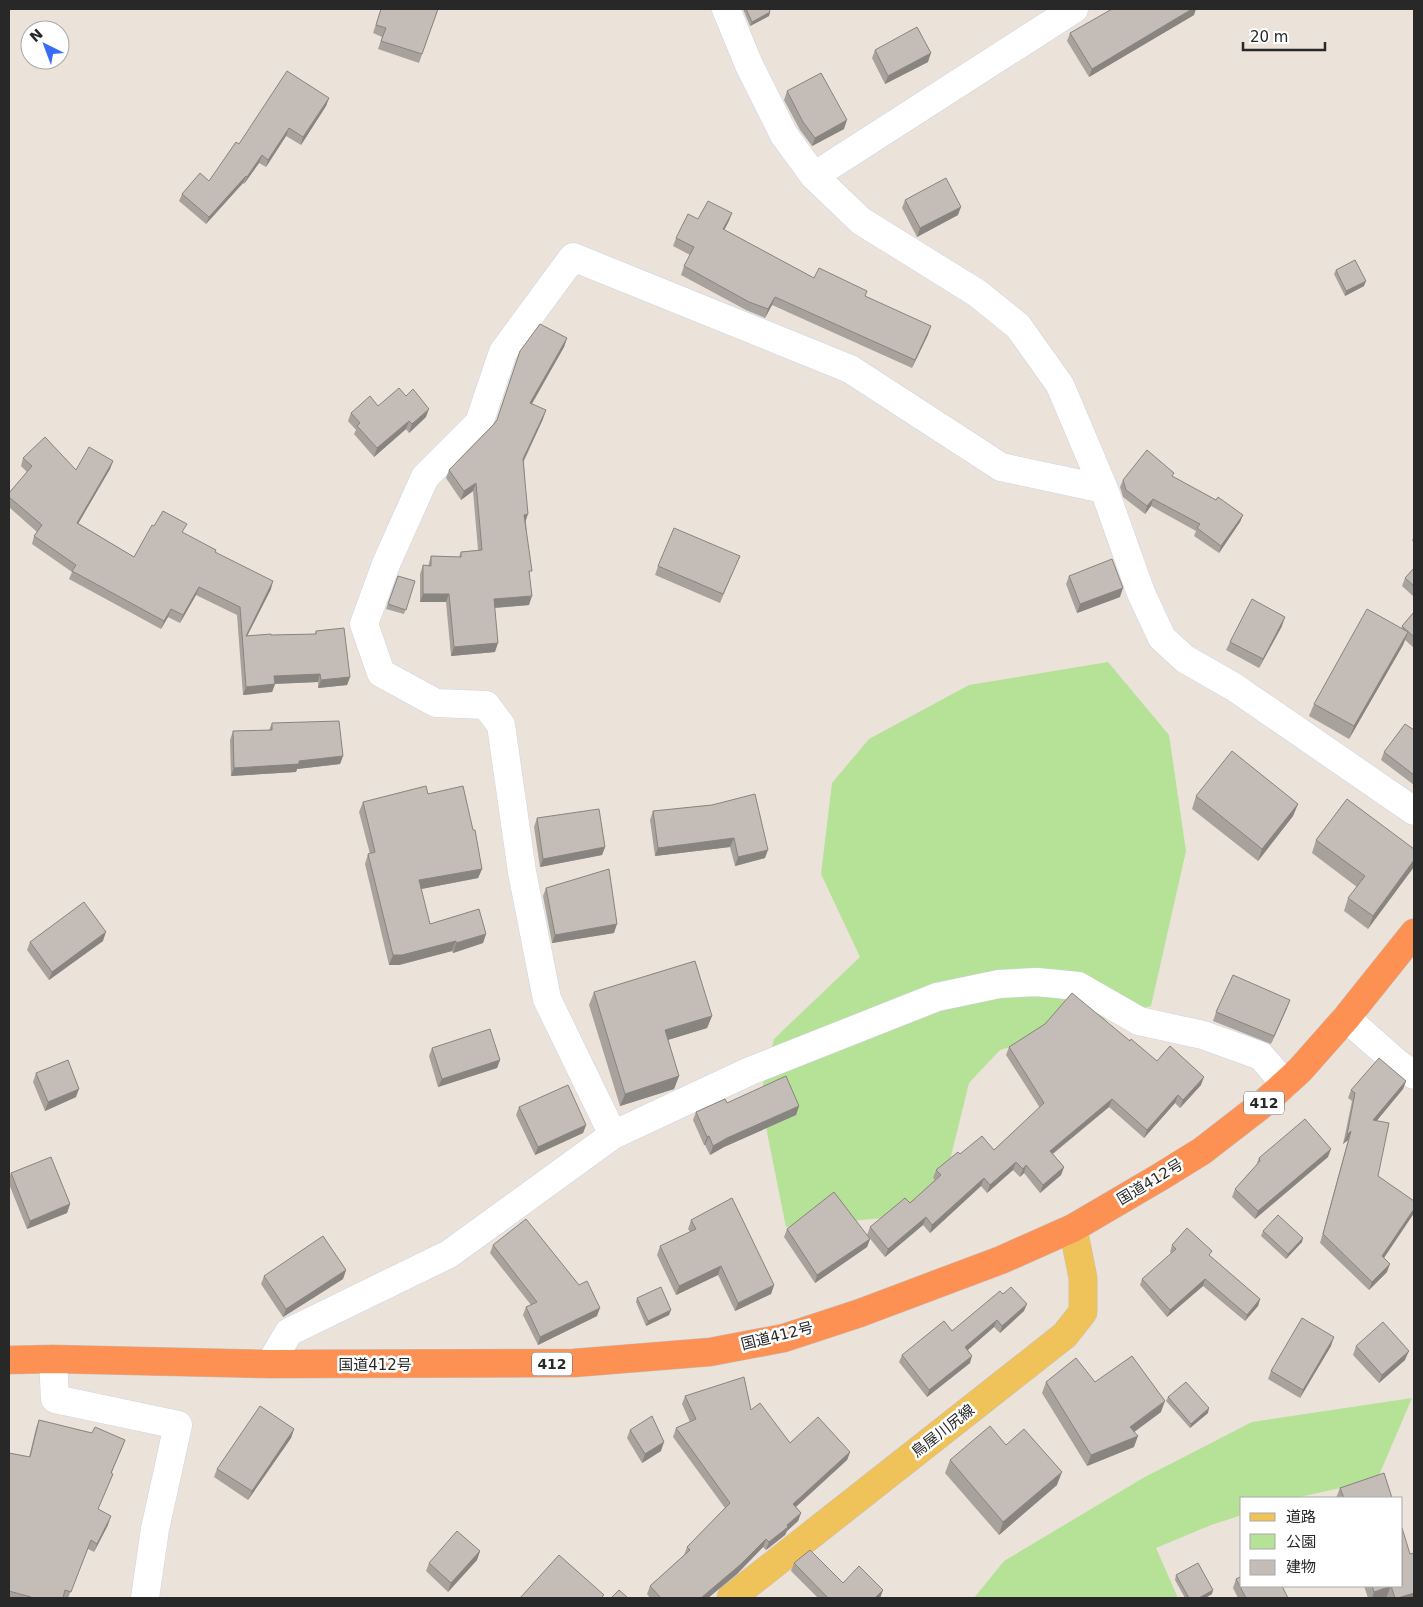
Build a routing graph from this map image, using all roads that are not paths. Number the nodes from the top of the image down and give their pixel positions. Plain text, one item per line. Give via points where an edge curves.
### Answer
1 (726, 9) edge
2 (1074, 9) edge
3 (814, 176) junction
4 (1104, 489) junction
5 (1414, 811) edge
6 (1414, 933) edge
7 (1346, 1018) junction
8 (1414, 1075) edge
9 (1285, 1084) junction
10 (613, 1135) junction
11 (1073, 1228) junction
12 (53, 1359) junction
13 (9, 1360) edge
14 (270, 1364) junction
15 (145, 1598) edge
16 (731, 1598) edge

1 - 3 street via 784,136
2 - 3 street
3 - 4 street via 861,221 976,293 1018,326 1060,385
4 - 5 street via 1140,593 1162,638 1185,659 1234,687
4 - 10 street via 1001,467 850,369 572,257 504,352 479,423 425,477 386,564 364,624 381,673 436,703 486,705 501,725 522,872 547,1000
6 - 7 highway, 国道412号 / 412
7 - 8 street
7 - 9 highway, 国道412号 / 412
9 - 10 street via 1261,1056 1203,1035 1139,1022 1078,986 1037,982 999,984 937,997 750,1071
9 - 11 highway, 国道412号 / 412 via 1202,1151
10 - 14 street via 449,1254 289,1332
11 - 14 highway, 国道412号 / 412 via 1001,1260 860,1313 784,1338 710,1352 574,1363
11 - 16 main road, 鳥屋川尻線 via 1083,1278 1083,1312 1066,1335
12 - 13 highway, 国道412号 / 412
12 - 14 highway, 国道412号 / 412
12 - 15 street via 55,1399 178,1425 155,1530

